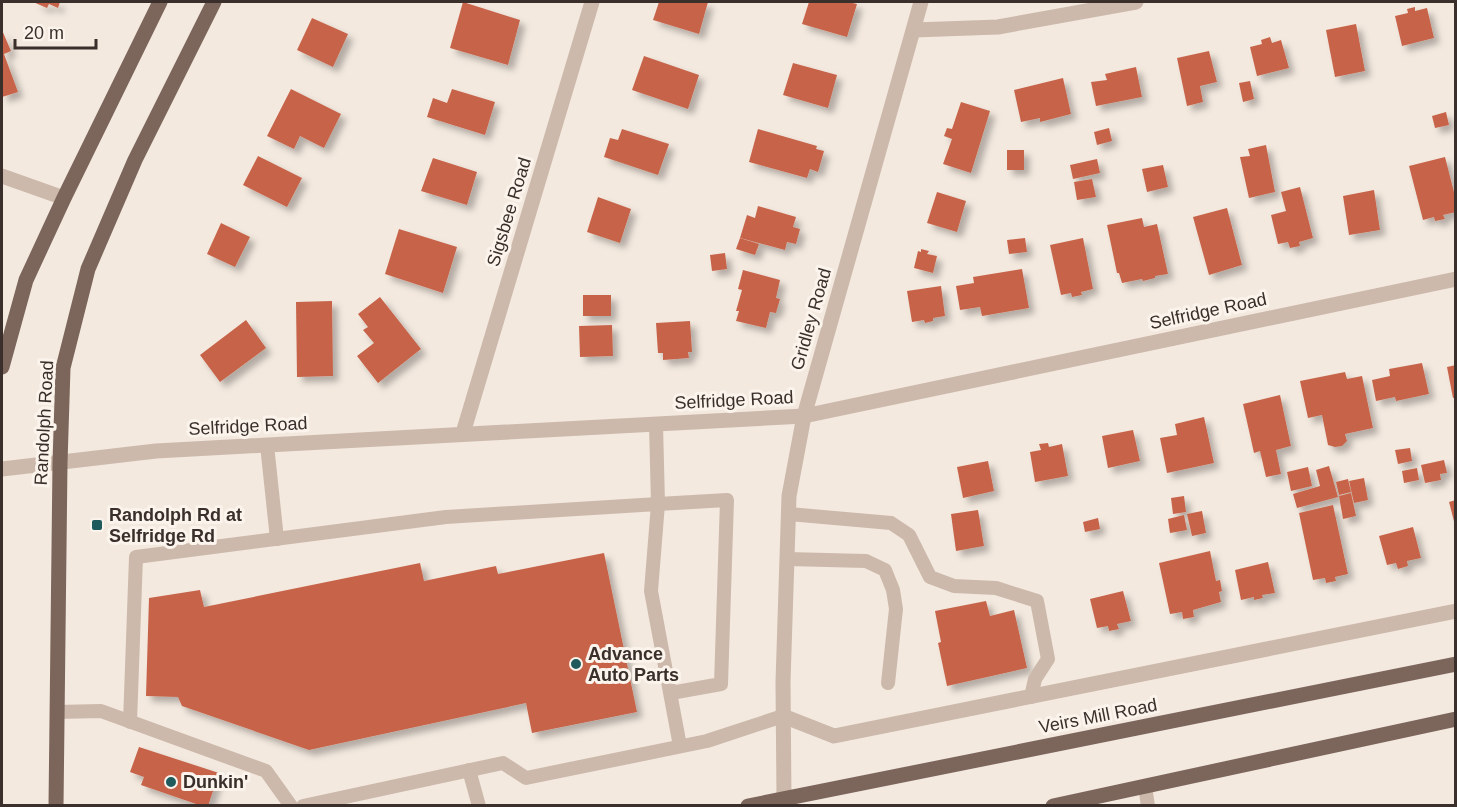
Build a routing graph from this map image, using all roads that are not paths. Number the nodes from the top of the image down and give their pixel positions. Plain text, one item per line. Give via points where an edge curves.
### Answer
1 (160, 2) edge
2 (214, 2) edge
3 (592, 2) edge
4 (921, 2) edge
5 (1136, 2) edge
6 (914, 30) junction
7 (2, 176) edge
8 (64, 198) junction
9 (1455, 279) edge
10 (2, 367) edge
11 (804, 416) junction
12 (656, 424) junction
13 (463, 433) junction
14 (267, 445) junction
15 (60, 463) junction
16 (2, 469) edge
17 (658, 504) junction
18 (789, 514) junction
19 (277, 539) junction
20 (787, 559) junction
21 (1455, 611) edge
22 (1455, 664) edge
23 (888, 683) dead end
24 (670, 693) junction
25 (1031, 697) junction
26 (57, 712) junction
27 (783, 716) junction
28 (1455, 719) edge
29 (130, 722) junction
30 (680, 746) junction
31 (470, 770) junction
32 (1145, 786) junction
33 (782, 803) edge
34 (56, 806) edge
35 (291, 806) edge
36 (303, 806) edge
37 (479, 806) edge
38 (748, 806) edge
39 (1053, 806) edge
40 (1148, 806) edge

1 - 8 main road
2 - 15 main road, Randolph Road via 135,160 88,269 63,368
3 - 13 street, Sigsbee Road
4 - 6 street, Gridley Road
5 - 6 street via 998,27
6 - 11 street, Gridley Road
7 - 8 street
8 - 10 main road via 26,280
9 - 11 street, Selfridge Road
11 - 12 street, Selfridge Road
11 - 18 street, Gridley Road
12 - 13 street, Selfridge Road
12 - 17 lane
13 - 14 street, Selfridge Road
14 - 15 street, Selfridge Road via 156,451
14 - 19 lane
15 - 16 street, Selfridge Road
15 - 26 main road, Randolph Road
17 - 19 lane via 446,517
17 - 24 lane via 651,591
17 - 24 lane via 727,500 721,684
18 - 20 street, Gridley Road
18 - 25 lane via 891,523 909,535 930,577 954,586 996,588 1037,601 1048,659 1035,679
19 - 29 lane via 136,557
20 - 23 lane via 866,561 885,570 896,609
20 - 27 street, Gridley Road
21 - 25 street
22 - 33 main road, Veirs Mill Road
24 - 30 lane
25 - 27 street via 834,736
26 - 29 lane via 101,711
26 - 34 main road, Randolph Road
27 - 30 lane
27 - 33 street, Gridley Road
28 - 32 main road
29 - 35 lane via 266,771
30 - 31 lane via 526,778 503,763
31 - 36 lane
31 - 37 lane
32 - 39 main road
32 - 40 lane
33 - 38 main road, Veirs Mill Road

